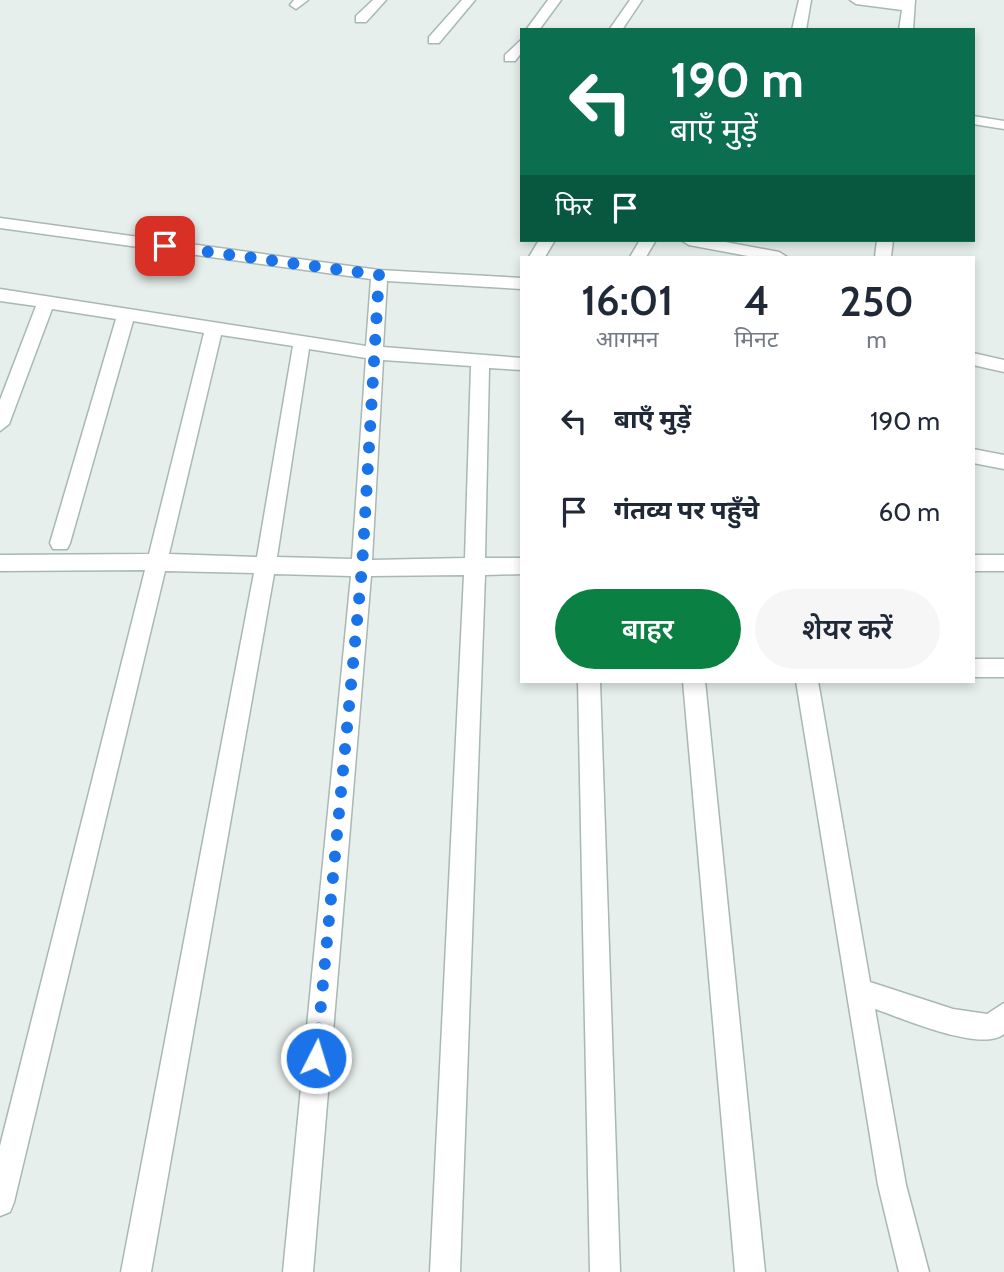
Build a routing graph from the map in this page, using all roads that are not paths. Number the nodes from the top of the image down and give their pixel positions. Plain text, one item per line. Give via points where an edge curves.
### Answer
1 (380, 0) edge
2 (469, 0) edge
3 (555, 0) edge
4 (636, 0) edge
5 (805, 0) edge
6 (856, 0) edge
7 (908, 4) edge
8 (361, 19) dead end
9 (534, 28) edge
10 (616, 28) edge
11 (799, 28) edge
12 (906, 28) edge
13 (434, 40) dead end
14 (520, 46) edge
15 (510, 58) dead end
16 (975, 120) edge
17 (1004, 125) edge
18 (0, 223) edge
19 (700, 242) edge
20 (774, 256) edge
21 (379, 275) junction
22 (520, 284) edge
23 (0, 295) edge
24 (46, 303) junction
25 (126, 315) junction
26 (214, 328) junction
27 (302, 341) junction
28 (375, 353) junction
29 (975, 359) edge
30 (480, 361) junction
31 (520, 364) edge
32 (1004, 366) edge
33 (0, 424) edge
34 (975, 456) edge
35 (1004, 462) edge
36 (60, 543) dead end
37 (154, 562) junction
38 (0, 563) edge
39 (975, 563) edge
40 (1004, 563) edge
41 (266, 565) junction
42 (475, 565) junction
43 (520, 566) edge
44 (362, 568) junction
45 (975, 668) edge
46 (1004, 668) edge
47 (589, 683) edge
48 (694, 683) edge
49 (807, 683) edge
50 (859, 991) junction
51 (1004, 1016) edge
52 (0, 1202) edge
53 (136, 1272) edge
54 (298, 1272) edge
55 (445, 1272) edge
56 (605, 1272) edge
57 (750, 1272) edge
58 (914, 1272) edge

1 - 8 street
2 - 13 street
3 - 9 street
4 - 10 street
5 - 11 street
6 - 7 street
7 - 12 street
14 - 15 street
16 - 17 street
18 - 21 street
19 - 20 street
21 - 22 street
21 - 28 street
23 - 24 street
24 - 25 street
24 - 33 street
25 - 26 street
25 - 36 street
26 - 27 street
26 - 37 street
27 - 28 street
27 - 41 street
28 - 30 street
28 - 44 street
29 - 32 street
30 - 31 street
30 - 42 street
34 - 35 street
37 - 38 street
37 - 41 street
37 - 52 street
39 - 40 street
41 - 44 street
41 - 53 street
42 - 43 street
42 - 44 street
42 - 55 street
44 - 54 street
45 - 46 street
47 - 56 street
48 - 57 street
49 - 50 street
50 - 51 street via 953,1022 992,1028
50 - 58 street via 892,1185

